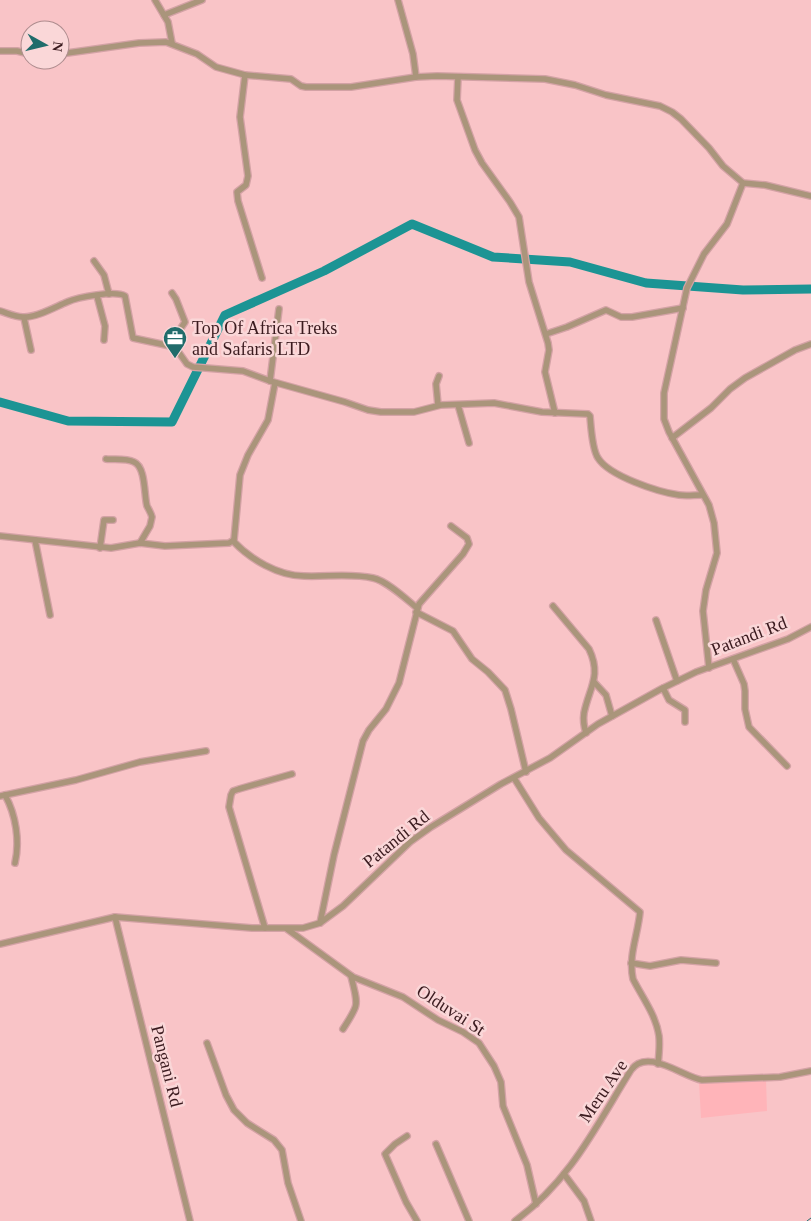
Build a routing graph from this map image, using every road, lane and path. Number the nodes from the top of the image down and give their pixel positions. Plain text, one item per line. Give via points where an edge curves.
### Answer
1 (155, 0) edge
2 (202, 0) edge
3 (398, 0) edge
4 (164, 15) junction
5 (172, 43) junction
6 (0, 51) edge
7 (20, 52) edge
8 (70, 53) edge
9 (245, 75) junction
10 (416, 77) junction
11 (458, 77) junction
12 (743, 183) junction
13 (811, 196) edge
14 (94, 261) dead end
15 (262, 278) dead end
16 (172, 293) dead end
17 (109, 294) junction
18 (97, 296) junction
19 (683, 308) junction
20 (280, 309) dead end
21 (0, 311) edge
22 (24, 318) junction
23 (546, 334) junction
24 (104, 340) dead end
25 (811, 344) edge
26 (172, 346) junction
27 (30, 350) dead end
28 (439, 376) dead end
29 (272, 382) junction
30 (415, 406) dead end
31 (438, 406) junction
32 (458, 406) junction
33 (426, 408) junction
34 (555, 413) junction
35 (672, 438) junction
36 (469, 443) dead end
37 (106, 459) dead end
38 (702, 495) junction
39 (113, 520) dead end
40 (451, 526) dead end
41 (0, 536) edge
42 (35, 540) junction
43 (233, 541) junction
44 (140, 543) junction
45 (100, 548) junction
46 (553, 606) dead end
47 (417, 610) junction
48 (50, 615) dead end
49 (656, 620) dead end
50 (811, 627) edge
51 (733, 659) junction
52 (709, 668) junction
53 (594, 682) junction
54 (677, 682) junction
55 (663, 688) junction
56 (612, 716) junction
57 (685, 722) dead end
58 (586, 733) junction
59 (206, 751) dead end
60 (787, 766) dead end
61 (526, 772) junction
62 (292, 774) dead end
63 (514, 778) junction
64 (2, 795) edge
65 (15, 863) dead end
66 (115, 917) junction
67 (320, 923) junction
68 (265, 928) junction
69 (287, 929) junction
70 (0, 944) edge
71 (631, 963) junction
72 (716, 963) dead end
73 (351, 976) junction
74 (343, 1030) dead end
75 (208, 1043) dead end
76 (658, 1064) junction
77 (811, 1071) edge
78 (407, 1136) dead end
79 (436, 1144) dead end
80 (564, 1174) junction
81 (536, 1204) junction
82 (190, 1221) edge
83 (301, 1221) edge
84 (417, 1221) edge
85 (469, 1221) edge
86 (515, 1221) edge
87 (591, 1221) edge

1 - 4 street
2 - 4 street
3 - 10 street
4 - 5 street
5 - 8 street via 157,41
5 - 9 street via 197,54 212,66
6 - 7 street
9 - 10 street via 291,79 301,86 342,88
9 - 15 street via 240,117 248,176 246,185 237,192
10 - 11 street
11 - 12 street via 545,79 660,106 681,119 723,166
11 - 23 street via 457,100 475,150 519,217 529,282
12 - 13 street
12 - 19 street via 727,224 704,254 690,282
14 - 17 street via 104,275
16 - 26 street via 185,322
17 - 18 street
17 - 26 street via 125,296 134,338
18 - 22 street via 74,300
18 - 24 street via 105,326
19 - 23 street via 621,317 606,310
19 - 35 street via 665,380 664,419
20 - 29 street
21 - 22 street
22 - 27 street
23 - 34 street via 549,350 545,372
25 - 35 street via 745,378
26 - 29 street via 189,366 243,371
28 - 31 street via 436,384
29 - 33 street via 368,410 403,413
29 - 43 street via 268,420 240,475
30 - 33 street
31 - 32 street
31 - 33 street
32 - 34 street via 494,403
32 - 36 street
34 - 38 street via 589,414 597,457 617,473 674,494
35 - 38 street
37 - 44 street via 132,461 140,470 152,518
38 - 52 street via 713,514 717,547 703,611
39 - 45 street via 104,520
40 - 47 street via 467,538 469,544 423,598
41 - 42 street
42 - 45 street
42 - 48 street
43 - 44 street via 174,546
43 - 47 street via 265,565 297,576 376,579
44 - 45 street
46 - 53 street via 588,649
47 - 61 street via 453,631 472,659 505,690
47 - 67 street via 399,683 386,709 363,741
49 - 54 street
50 - 51 street, Patandi Rd
51 - 52 street, Patandi Rd
51 - 60 street via 744,684 744,709 749,727
52 - 54 street, Patandi Rd
53 - 56 street via 606,695
53 - 58 street via 584,714
54 - 55 street, Patandi Rd
55 - 56 street, Patandi Rd
55 - 57 street via 669,700 685,710
56 - 58 street, Patandi Rd
58 - 61 street, Patandi Rd
59 - 64 street via 133,764
61 - 63 street, Patandi Rd
62 - 68 street via 233,791 230,799 236,835
63 - 67 street, Patandi Rd via 410,842 343,906
63 - 71 street via 539,818 566,850 639,911
64 - 65 street via 12,810 16,832
66 - 68 street, Patandi Rd
66 - 70 street, Patandi Rd
66 - 82 street, Pangani Rd
67 - 69 street, Patandi Rd
68 - 69 street, Patandi Rd
69 - 73 street, Olduvai St
71 - 72 street via 650,966 681,960
71 - 76 street via 633,979 657,1028
73 - 74 street via 357,1007
73 - 81 street, Olduvai St via 404,997 479,1043 500,1082 503,1106 527,1164
75 - 83 street via 234,1110 247,1123 274,1140 282,1150 288,1183
76 - 77 street, Meru Ave via 702,1080 780,1077
76 - 80 street, Meru Ave via 642,1061 634,1066
78 - 84 street via 385,1154
79 - 85 street
80 - 81 street, Meru Ave
80 - 87 street via 584,1201
81 - 86 street, Meru Ave

